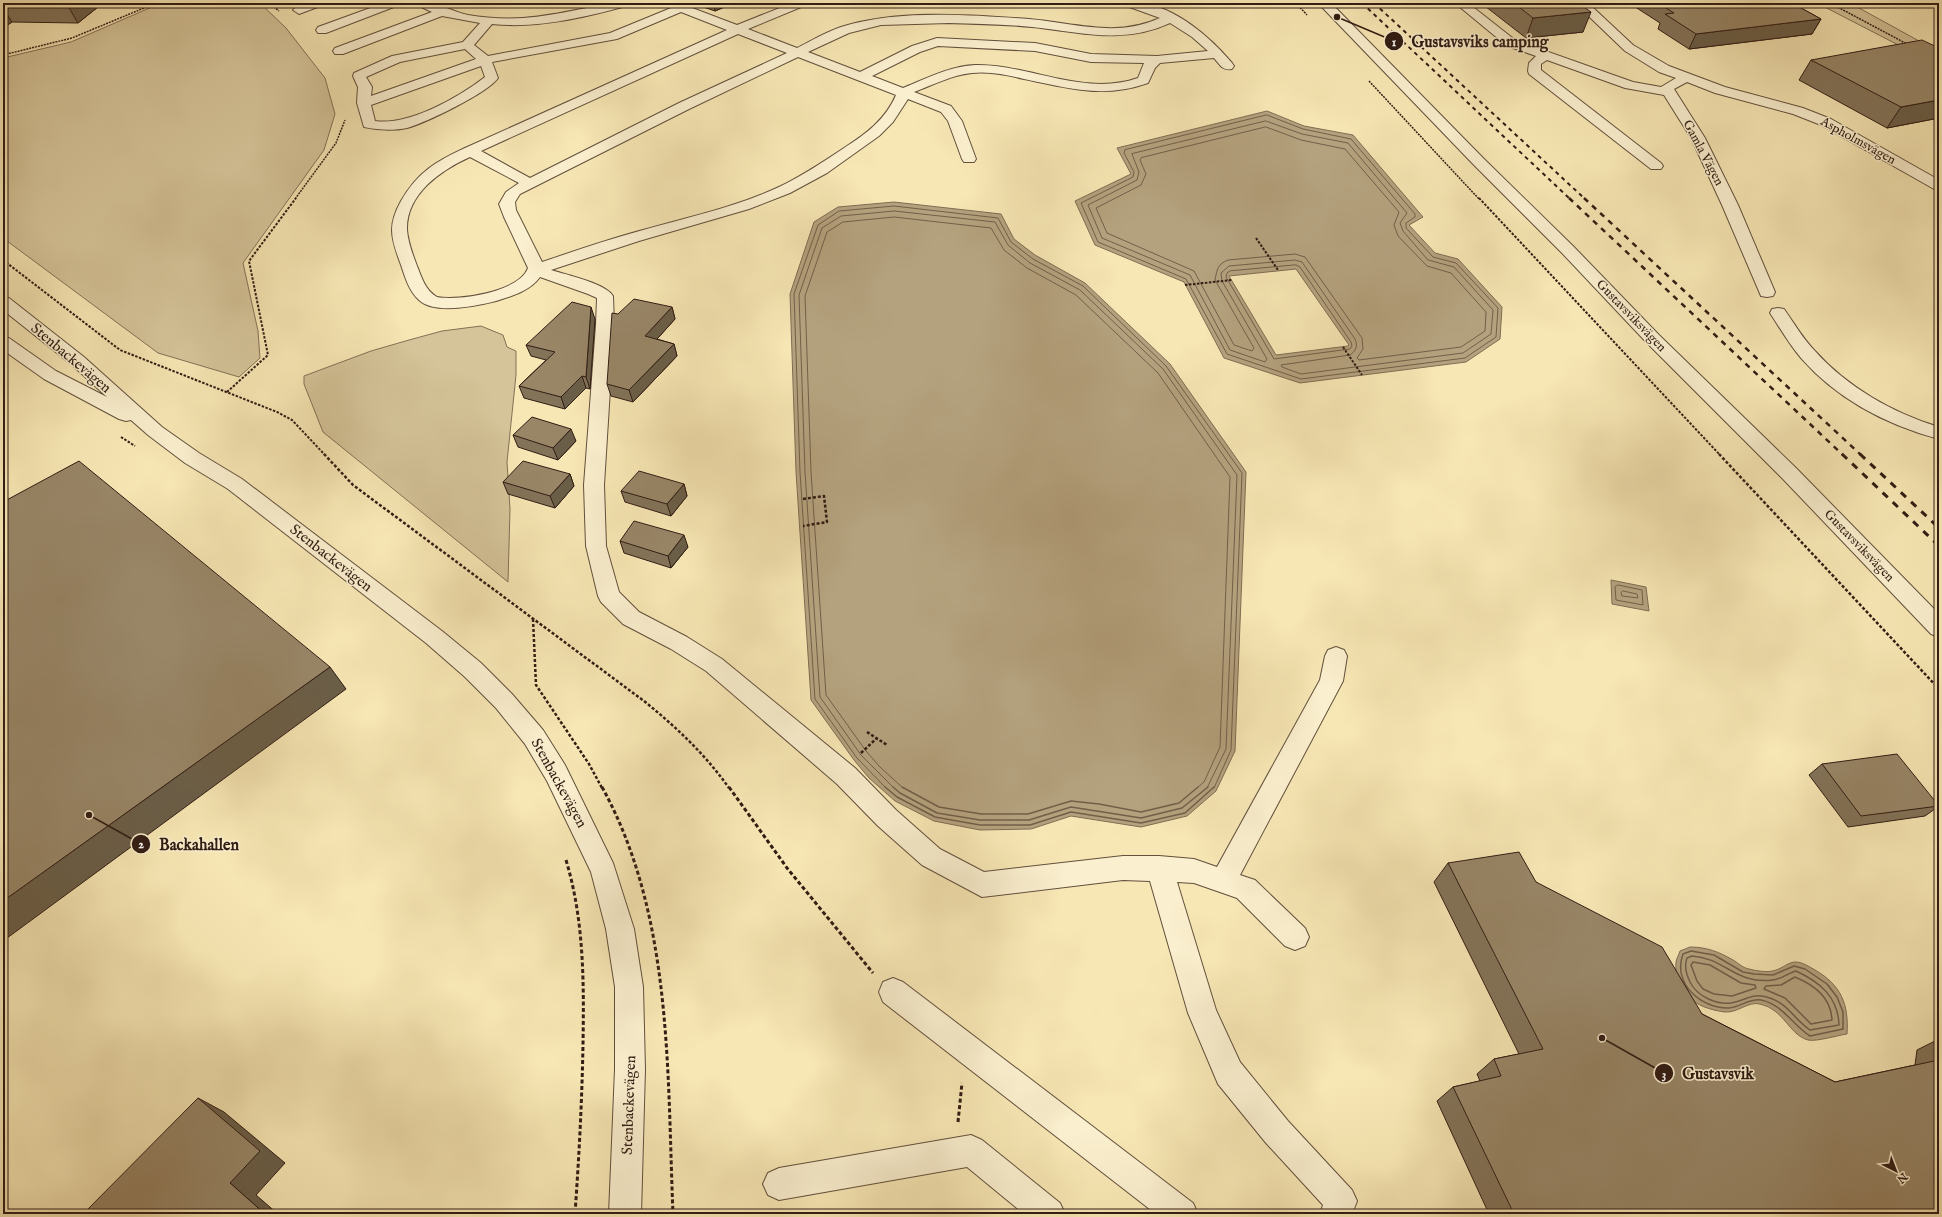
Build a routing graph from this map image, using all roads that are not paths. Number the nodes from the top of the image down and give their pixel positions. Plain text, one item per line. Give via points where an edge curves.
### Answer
1 (319, 3) edge
2 (395, 3) edge
3 (421, 3) edge
4 (626, 3) edge
5 (668, 3) edge
6 (802, 3) edge
7 (1128, 3) edge
8 (1324, 3) edge
9 (1461, 3) edge
10 (1581, 3) edge
11 (473, 6) dead end
12 (538, 8) dead end
13 (681, 8) junction
14 (1014, 9) dead end
15 (299, 10) dead end
16 (448, 12) junction
17 (1170, 18) junction
18 (489, 20) junction
19 (505, 21) junction
20 (1011, 22) junction
21 (738, 29) junction
22 (322, 30) dead end
23 (467, 45) junction
24 (339, 51) dead end
25 (798, 52) junction
26 (1218, 54) junction
27 (1546, 55) junction
28 (485, 60) junction
29 (1157, 60) junction
30 (1228, 66) dead end
31 (862, 76) junction
32 (1685, 78) junction
33 (904, 92) junction
34 (1669, 92) junction
35 (1784, 94) dead end
36 (364, 104) junction
37 (1774, 104) junction
38 (470, 151) junction
39 (969, 159) dead end
40 (1656, 166) dead end
41 (529, 183) junction
42 (1939, 186) edge
43 (536, 270) junction
44 (1767, 292) dead end
45 (3, 302) edge
46 (1778, 313) dead end
47 (3, 342) edge
48 (1939, 433) edge
49 (146, 439) junction
50 (1939, 628) edge
51 (1336, 656) dead end
52 (1159, 868) junction
53 (1223, 881) junction
54 (1295, 937) dead end
55 (893, 992) road end
56 (779, 1184) dead end
57 (625, 1214) edge
58 (1050, 1214) edge
59 (1182, 1214) edge
60 (1336, 1214) edge

1 - 15 street
2 - 22 street
3 - 16 street
4 - 19 street via 575,16
5 - 13 street
6 - 21 street
7 - 17 street
8 - 50 street, Gustavsviksvägen via 1653,339 1789,472
9 - 27 street via 1511,43
10 - 32 street via 1635,52 1653,64
11 - 16 street
12 - 19 street
13 - 21 street
13 - 28 street via 613,36
14 - 20 street
16 - 18 street via 476,20
16 - 24 street
17 - 20 street via 1148,28 1109,33
17 - 26 street via 1199,35
18 - 19 street
18 - 23 street
20 - 25 street via 950,18 881,21 845,30
21 - 25 street
21 - 38 street
23 - 28 street
23 - 36 street via 396,60 359,76 365,87
25 - 31 street
25 - 41 street
26 - 29 street
26 - 30 street
27 - 34 street via 1630,85
27 - 40 street via 1535,63 1534,71
28 - 36 street
28 - 36 street via 492,78 468,96 405,124 369,124
29 - 31 street via 1091,58 1034,47 937,42 916,49
29 - 33 street via 1149,66 1143,80 1124,87 1088,86 975,69 946,76
31 - 33 street
32 - 34 street via 1667,88
32 - 37 street, Aspholmsvägen
33 - 39 street via 936,104 951,113
33 - 43 street via 892,117 882,127 832,163 775,194 723,213 647,233
34 - 44 street, Gamla Vägen via 1698,138
35 - 37 street
37 - 42 street, Aspholmsvägen via 1826,122
38 - 41 street
38 - 43 street via 425,176 403,212 399,225 400,237 418,288 422,295 432,301 473,301 518,287 532,278
41 - 43 street via 515,191 507,203
43 - 52 street via 594,290 604,296 605,325 594,485 596,546 609,596 631,618 714,665 846,776 887,818 931,857 982,885 1123,868
45 - 49 street, Stenbackevägen via 78,361
46 - 48 street via 1813,361 1841,385 1873,406 1904,421
47 - 49 street, Stenbackevägen
49 - 57 street, Stenbackevägen via 254,499 434,637 473,670 534,736 556,773 604,872 620,929 629,988 630,1069
51 - 53 street via 1331,681
52 - 53 street via 1194,871
52 - 60 street via 1202,1013 1229,1073 1277,1132 1342,1201
53 - 54 street via 1246,888
55 - 59 street
56 - 58 street via 971,1151

